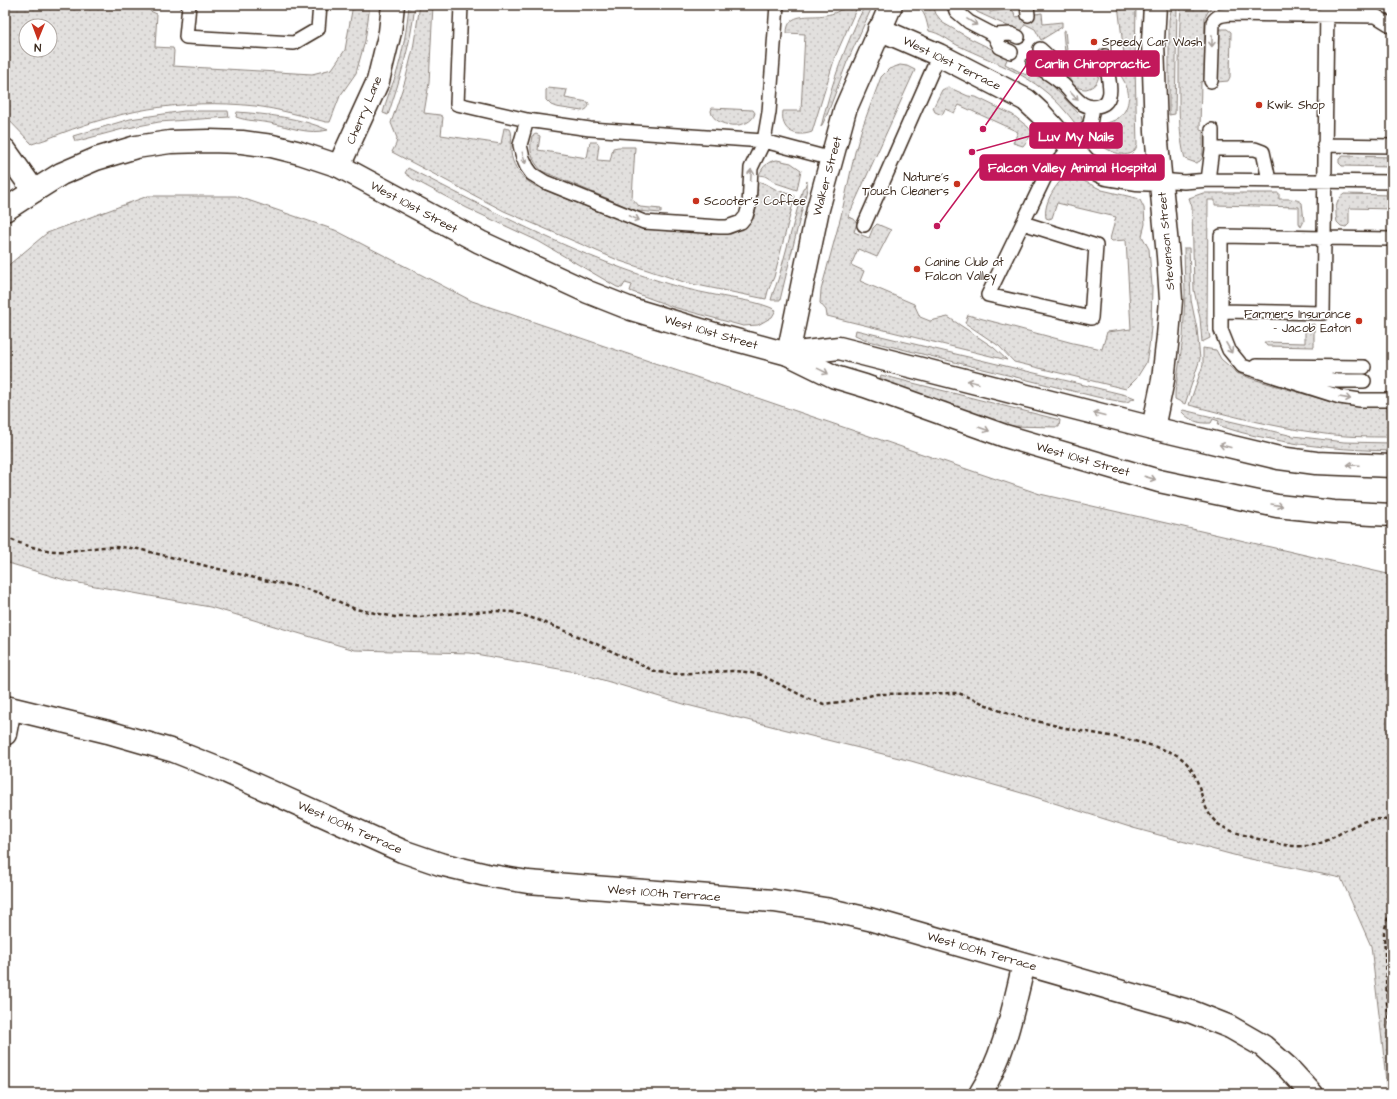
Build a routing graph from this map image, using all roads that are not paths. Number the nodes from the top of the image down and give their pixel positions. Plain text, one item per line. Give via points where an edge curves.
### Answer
1 (189, 5) edge
2 (320, 5) edge
3 (394, 5) edge
4 (461, 5) edge
5 (777, 5) edge
6 (891, 5) edge
7 (954, 5) edge
8 (1155, 5) edge
9 (1327, 10) edge
10 (1392, 26) edge
11 (879, 29) junction
12 (994, 35) junction
13 (1018, 38) dead end
14 (1040, 49) dead end
15 (1011, 52) dead end
16 (939, 55) junction
17 (1105, 56) dead end
18 (1033, 64) dead end
19 (1060, 82) junction
20 (1211, 82) dead end
21 (1093, 107) junction
22 (527, 120) junction
23 (1212, 130) dead end
24 (764, 141) junction
25 (1324, 145) junction
26 (1392, 146) edge
27 (1070, 147) junction
28 (1212, 149) junction
29 (5, 150) edge
30 (832, 159) junction
31 (339, 166) junction
32 (1160, 180) junction
33 (1208, 180) junction
34 (1269, 180) junction
35 (1324, 181) junction
36 (1392, 182) edge
37 (34, 191) junction
38 (5, 210) edge
39 (1023, 223) junction
40 (864, 225) dead end
41 (1324, 238) junction
42 (1392, 239) edge
43 (1221, 311) junction
44 (788, 354) junction
45 (1242, 366) junction
46 (1364, 367) dead end
47 (1364, 381) dead end
48 (1392, 400) edge
49 (1153, 428) junction
50 (1392, 466) edge
51 (1392, 515) edge
52 (8, 707) edge
53 (5, 734) edge
54 (1024, 964) junction
55 (980, 1094) edge
56 (1312, 1094) edge

1 - 2 lane via 186,37 294,43 318,29
3 - 31 street, Cherry Lane via 378,81
4 - 22 lane via 457,104
5 - 24 lane via 769,112
6 - 11 street, Walker Street
7 -> 12 lane via 956,11 969,22
8 - 32 street, Stevenson Street via 1153,41
9 - 10 lane via 1376,16
9 -> 20 lane via 1219,15 1213,22
9 - 25 lane
11 - 16 street, West 101st Terrace
11 - 30 street, Walker Street via 845,110
12 - 13 lane via 1011,34
12 - 15 lane via 1000,47
14 - 19 lane via 1056,66
16 - 27 street, West 101st Terrace via 1026,100 1042,114
16 - 40 lane
17 - 21 lane via 1109,97 1105,104
18 - 19 lane
19 -> 21 lane via 1078,101
21 - 27 lane via 1090,124
22 - 24 lane via 590,128
22 -> 24 lane via 520,145 526,167 532,174 544,182 644,222 727,227 741,222 749,206 751,168
23 - 28 lane
24 - 30 lane
25 - 26 lane
25 - 35 lane
27 - 32 street, West 101st Terrace via 1086,164 1106,174
27 - 39 lane via 1045,177
28 - 33 lane
28 - 34 lane via 1255,149 1263,152
29 - 37 street
30 - 44 street, Walker Street via 818,209
31 - 37 street, West 101st Street via 272,146 242,142 170,142 136,147 96,158 61,174
31 - 44 street, West 101st Street via 480,242 588,292 631,309
32 - 33 lane
32 - 49 street, Stevenson Street via 1171,300 1162,380
33 - 34 lane
34 - 35 lane
35 - 36 lane
35 - 41 lane
37 - 38 street, West 101st Street
39 - 39 lane via 988,295 1091,318 1096,246
41 - 42 lane
41 - 43 lane via 1323,313
41 - 43 lane via 1221,236
43 -> 45 lane via 1221,330 1229,350
49 -> 44 street, West 101st Street via 839,348
44 -> 51 street, West 101st Street via 835,377 1005,436 1159,481 1278,506
45 - 46 lane
45 - 47 lane via 1337,381
45 -> 48 lane via 1340,397
50 -> 49 street, West 101st Street via 1316,464 1279,458
52 - 53 street
52 - 54 street, West 100th Terrace via 174,751 227,772 402,851 455,868 528,882 774,901 825,909 869,919
54 - 55 street via 999,1056
54 - 56 street, West 100th Terrace via 1192,1012 1230,1027 1263,1046

